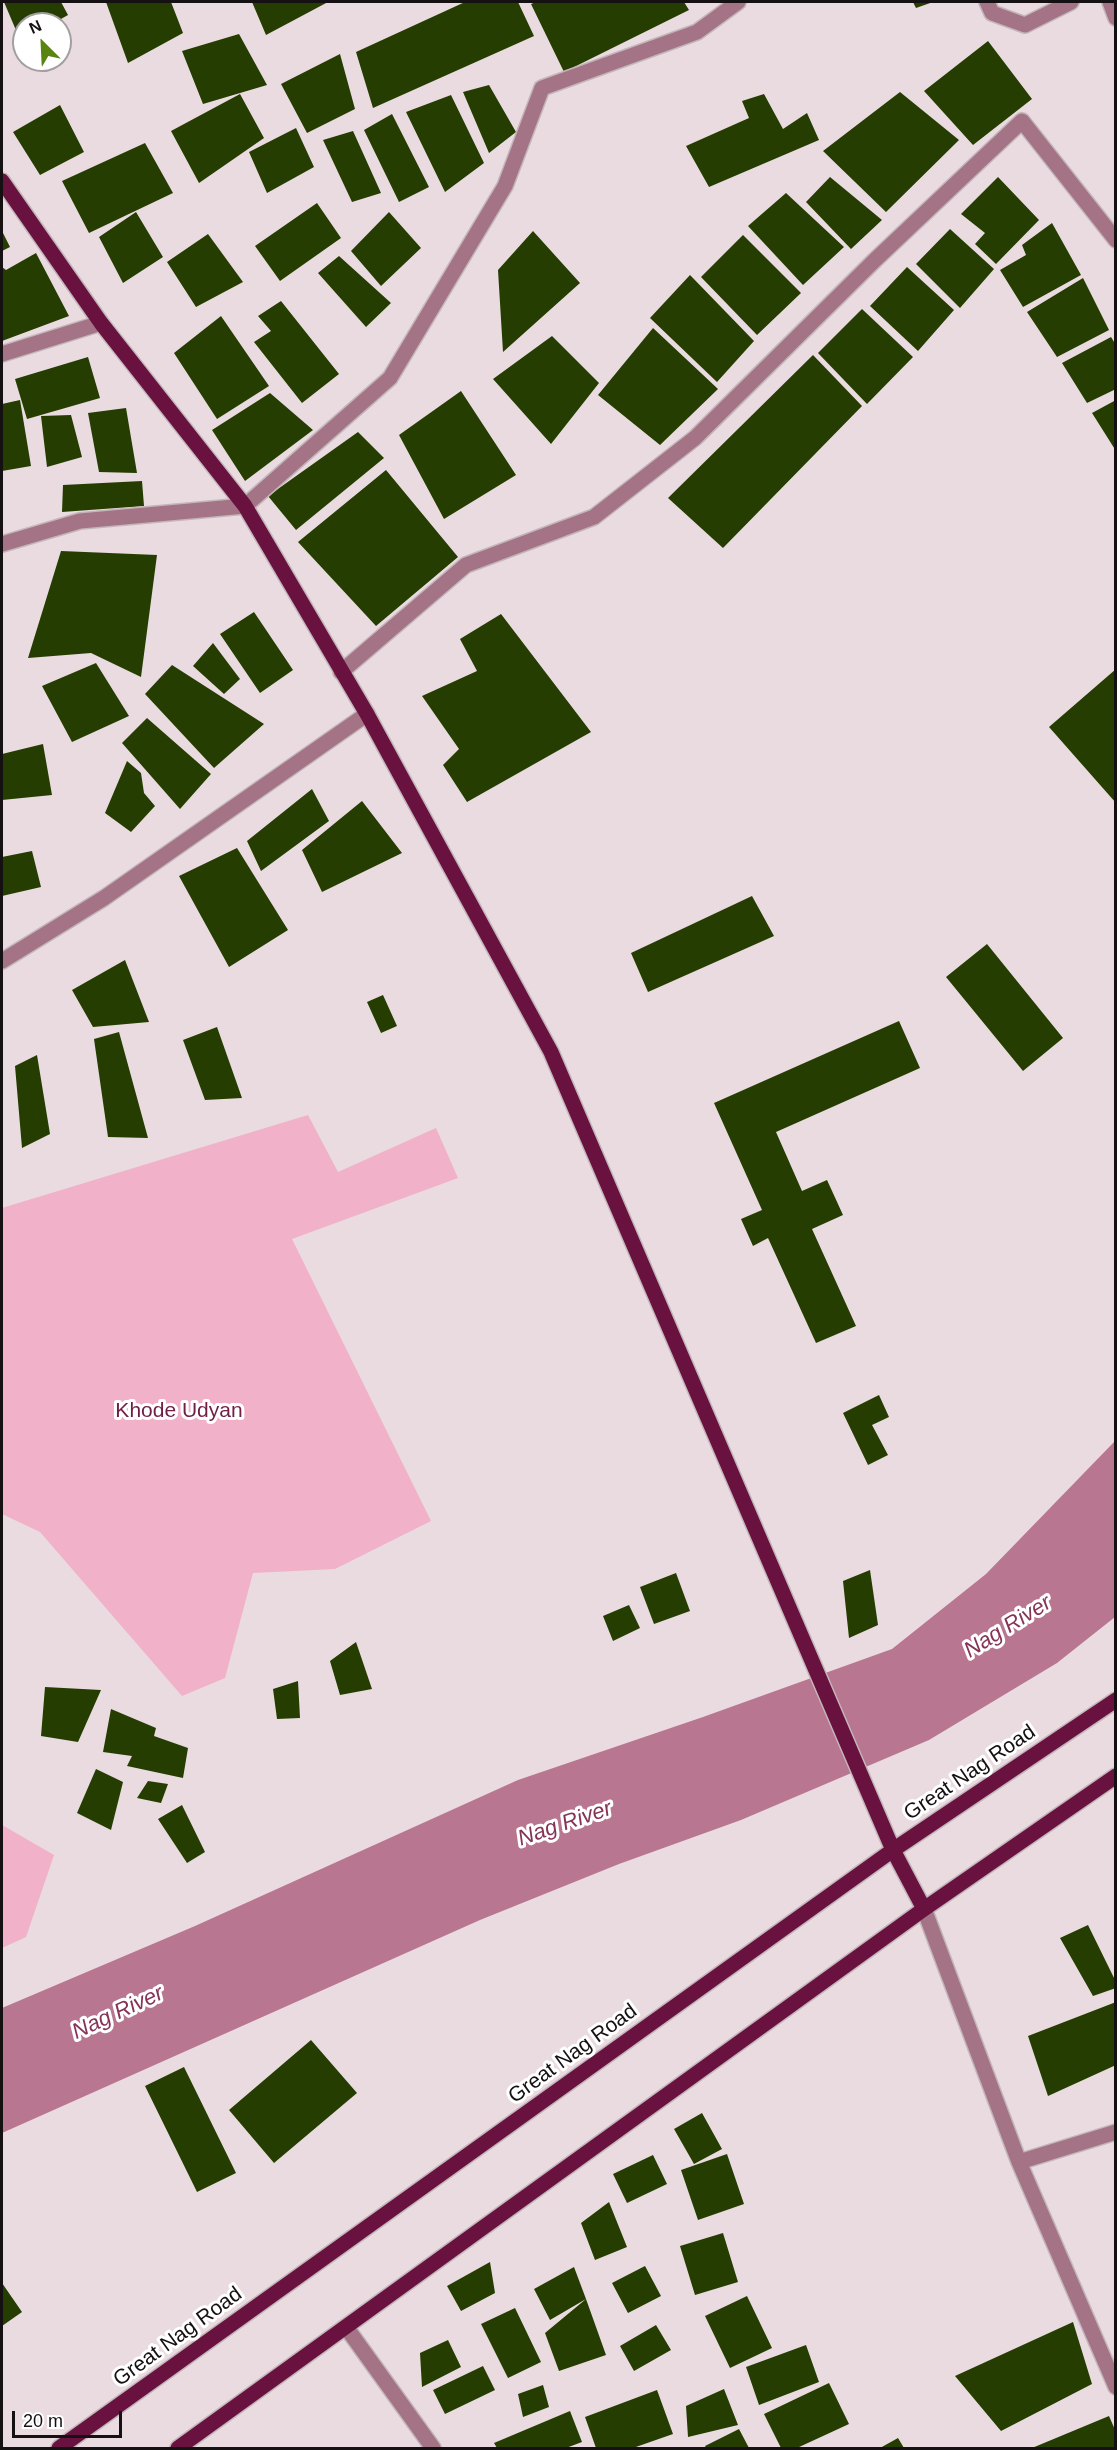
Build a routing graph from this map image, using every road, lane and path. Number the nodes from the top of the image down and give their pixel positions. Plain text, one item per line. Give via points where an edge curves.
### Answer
1 (738, 2) edge
2 (987, 2) edge
3 (1071, 2) edge
4 (1110, 2) edge
5 (1116, 18) edge
6 (2, 181) edge
7 (1116, 240) edge
8 (101, 323) junction
9 (2, 354) edge
10 (245, 506) junction
11 (2, 544) edge
12 (341, 672) junction
13 (367, 714) junction
14 (2, 961) edge
15 (1116, 1700) edge
16 (1116, 1776) edge
17 (893, 1850) junction
18 (924, 1909) junction
19 (1116, 2132) edge
20 (1019, 2162) junction
21 (346, 2327) junction
22 (1116, 2387) edge
23 (58, 2448) edge
24 (178, 2448) edge
25 (433, 2448) edge

1 - 10 street via 697,32 542,88 504,186 390,378
2 - 3 street via 992,13 1024,25
4 - 5 street
6 - 8 main road
7 - 12 street via 1022,121 695,438 594,517 466,565
8 - 9 street
8 - 10 main road
10 - 11 street via 80,521
10 - 12 main road
12 - 13 main road
13 - 14 street via 104,898
13 - 17 main road via 551,1052
15 - 17 main road, Great Nag Road
16 - 18 main road
17 - 18 main road
17 - 23 main road, Great Nag Road
18 - 20 street
18 - 21 main road
19 - 20 street
20 - 22 street
21 - 24 main road
21 - 25 street

